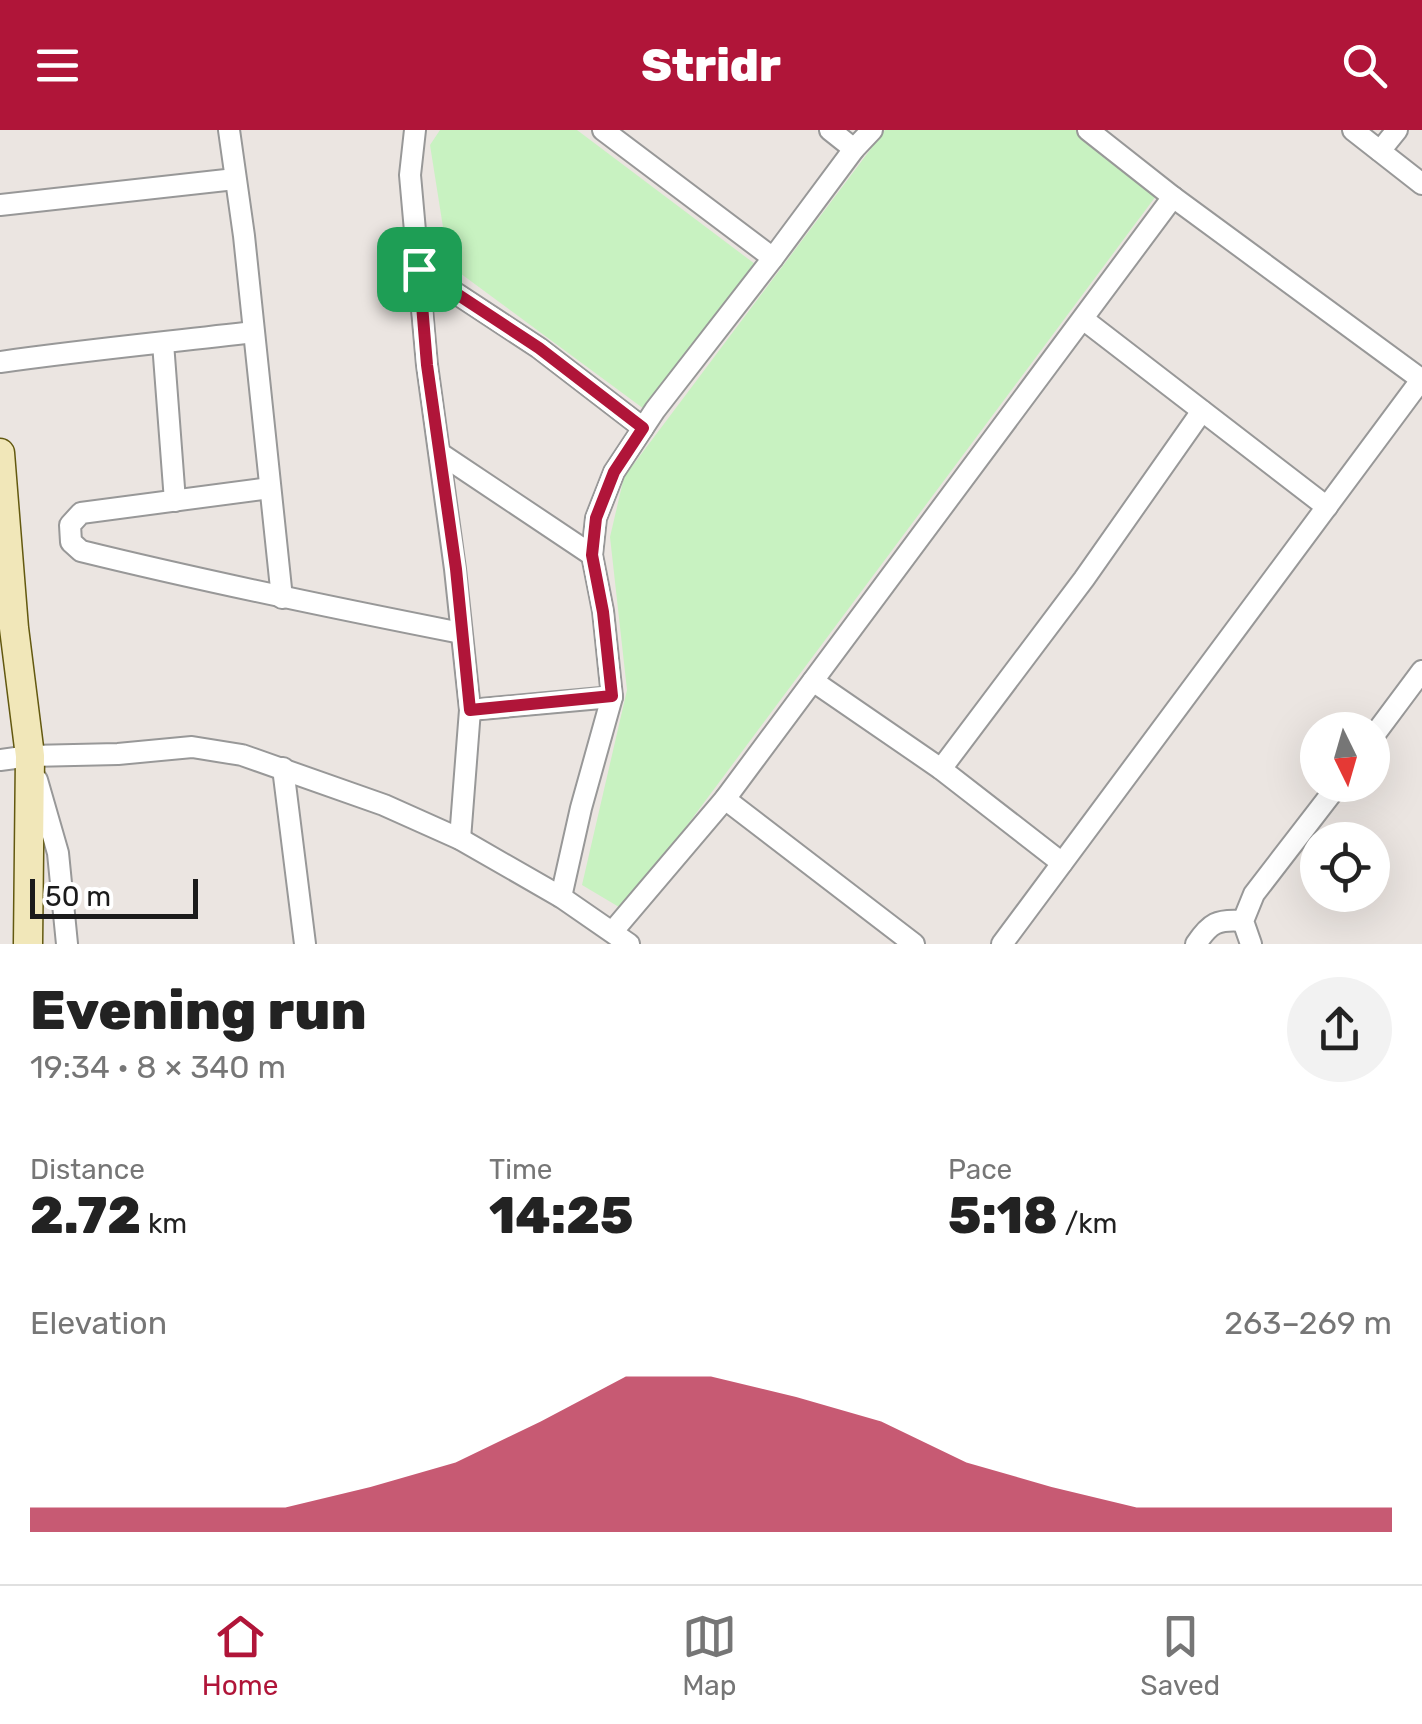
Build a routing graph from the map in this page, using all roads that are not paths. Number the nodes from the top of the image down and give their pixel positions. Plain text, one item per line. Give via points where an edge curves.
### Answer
1 (228, 130) edge
2 (415, 130) edge
3 (603, 130) edge
4 (830, 130) edge
5 (872, 130) edge
6 (1088, 130) edge
7 (1354, 130) edge
8 (1397, 130) edge
9 (854, 149) junction
10 (1380, 151) junction
11 (235, 179) junction
12 (1422, 184) edge
13 (1173, 197) junction
14 (0, 205) edge
15 (774, 258) junction
16 (419, 269) junction
17 (1083, 319) junction
18 (253, 332) junction
19 (162, 343) junction
20 (0, 362) edge
21 (1422, 380) edge
22 (1202, 411) junction
23 (643, 428) junction
24 (0, 453) edge
25 (441, 454) junction
26 (270, 488) junction
27 (176, 501) junction
28 (1327, 507) junction
29 (592, 555) junction
30 (282, 598) junction
31 (462, 633) junction
32 (1422, 671) edge
33 (813, 681) junction
34 (612, 696) junction
35 (470, 710) junction
36 (1390, 714) edge
37 (30, 756) junction
38 (0, 760) edge
39 (283, 768) junction
40 (941, 768) junction
41 (725, 798) junction
42 (1325, 802) edge
43 (460, 839) junction
44 (1062, 863) junction
45 (560, 897) junction
46 (1243, 921) junction
47 (621, 937) edge
48 (28, 944) edge
49 (68, 944) edge
50 (306, 944) edge
51 (914, 944) edge
52 (1002, 944) edge
53 (1196, 944) edge
54 (1251, 944) edge

1 - 11 street
2 - 16 street via 410,174
3 - 15 street
4 - 9 street
5 - 9 street
6 - 13 street
7 - 10 street
8 - 10 street
9 - 15 street
10 - 12 street
11 - 14 street
11 - 18 street
13 - 17 street
13 - 21 street
15 - 23 street
16 - 23 street via 539,348
16 - 25 street
17 - 22 street
17 - 33 street
18 - 19 street
18 - 26 street
19 - 20 street
19 - 27 street
21 - 28 street
22 - 28 street
22 - 40 street
23 - 29 street via 614,472 596,518
24 - 37 main road
25 - 29 street
25 - 31 street
26 - 27 street
26 - 30 street
27 - 30 street via 81,514 70,524 70,542 81,551
28 - 44 street
29 - 34 street
30 - 31 street
31 - 35 street
32 - 36 street
33 - 40 street
33 - 41 street
34 - 35 street
34 - 45 street
35 - 43 street
37 - 38 street
37 - 39 street via 192,748
37 - 48 main road
37 - 49 street via 58,853
39 - 43 street
39 - 50 street
40 - 44 street
41 - 47 street
41 - 51 street
42 - 46 street via 1254,894
43 - 45 street
44 - 52 street
45 - 47 street
46 - 53 street via 1207,926
46 - 54 street

